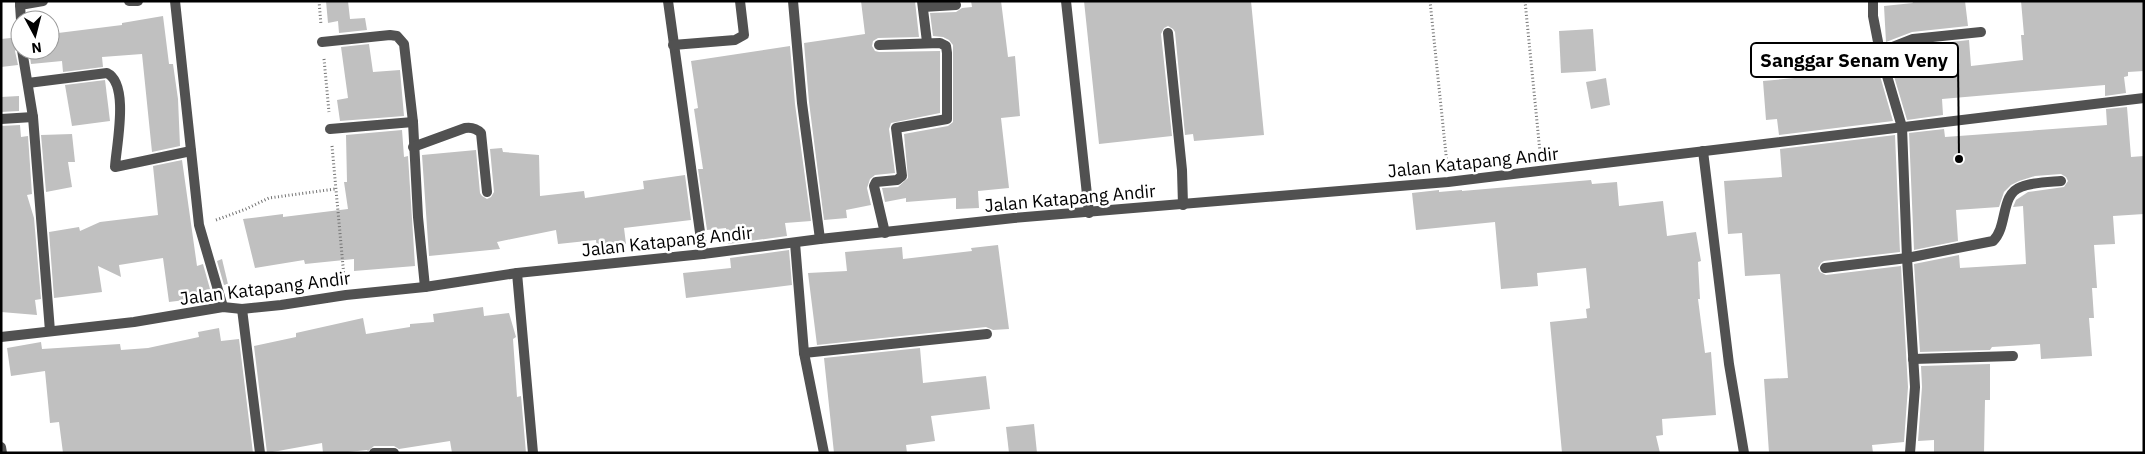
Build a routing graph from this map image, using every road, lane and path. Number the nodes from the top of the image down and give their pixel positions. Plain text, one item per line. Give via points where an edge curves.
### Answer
1 (43, 1) edge
2 (128, 1) edge
3 (138, 1) edge
4 (174, 1) edge
5 (668, 1) edge
6 (740, 1) edge
7 (793, 1) edge
8 (1066, 1) edge
9 (1430, 1) edge
10 (1524, 1) edge
11 (1873, 1) edge
12 (20, 3) edge
13 (923, 4) edge
14 (956, 5) dead end
15 (1980, 32) dead end
16 (1168, 33) dead end
17 (322, 42) dead end
18 (927, 42) junction
19 (673, 45) junction
20 (879, 45) dead end
21 (1880, 52) junction
22 (24, 60) edge
23 (28, 83) junction
24 (2144, 98) edge
25 (33, 117) junction
26 (1, 119) edge
27 (414, 122) junction
28 (1902, 127) junction
29 (330, 129) dead end
30 (414, 147) junction
31 (191, 151) junction
32 (1703, 151) junction
33 (1542, 171) junction
34 (2061, 180) dead end
35 (1448, 182) junction
36 (335, 188) dead end
37 (487, 192) dead end
38 (1183, 205) junction
39 (1089, 213) junction
40 (199, 225) junction
41 (886, 233) junction
42 (820, 239) junction
43 (795, 243) junction
44 (703, 254) junction
45 (1907, 258) junction
46 (1825, 268) dead end
47 (517, 273) junction
48 (425, 287) junction
49 (223, 307) junction
50 (242, 309) junction
51 (50, 332) junction
52 (987, 334) dead end
53 (1, 337) edge
54 (804, 352) junction
55 (2013, 356) dead end
56 (1913, 359) junction
57 (1, 447) edge
58 (2, 453) edge
59 (260, 453) edge
60 (374, 453) edge
61 (394, 453) edge
62 (533, 453) edge
63 (824, 453) edge
64 (1744, 453) edge
65 (1910, 453) edge

1 - 12 street
2 - 3 street
4 - 31 street
5 - 19 street
6 - 19 street via 744,35 735,40
7 - 42 street via 802,103
8 - 39 street
9 - 35 path
10 - 33 path
11 - 21 street
13 - 14 street
13 - 18 street
15 - 21 street via 1913,39
16 - 38 street
17 - 27 street via 390,34 401,39
18 - 20 street
18 - 41 street via 946,46 947,119 896,128 902,176 897,180 876,182 874,186
19 - 44 street
21 - 28 street
22 - 23 street
23 - 25 street
23 - 31 street via 111,75 117,85 121,114 115,167
24 - 28 street, Jalan Katapang Andir
25 - 26 street
25 - 51 street
27 - 29 street
27 - 30 street
28 - 32 street, Jalan Katapang Andir
28 - 45 street
30 - 37 street via 464,128 479,131
30 - 48 street
31 - 40 street
32 - 33 street, Jalan Katapang Andir
32 - 64 street via 1729,364
33 - 35 street, Jalan Katapang Andir
34 - 45 street via 2015,190 2008,198 2002,231 1994,241
35 - 38 street, Jalan Katapang Andir
36 - 40 path via 269,198
38 - 39 street, Jalan Katapang Andir
39 - 41 street, Jalan Katapang Andir
40 - 49 street
41 - 42 street, Jalan Katapang Andir
42 - 43 street, Jalan Katapang Andir
43 - 44 street, Jalan Katapang Andir
43 - 54 street
44 - 47 street, Jalan Katapang Andir
45 - 46 street
45 - 56 street
47 - 48 street, Jalan Katapang Andir
47 - 62 street
48 - 50 street, Jalan Katapang Andir
49 - 50 street, Jalan Katapang Andir
49 - 51 street, Jalan Katapang Andir
50 - 59 street
51 - 53 street, Jalan Katapang Andir
52 - 54 street
54 - 63 street
55 - 56 street
56 - 65 street via 1915,387
57 - 58 street
60 - 61 street

